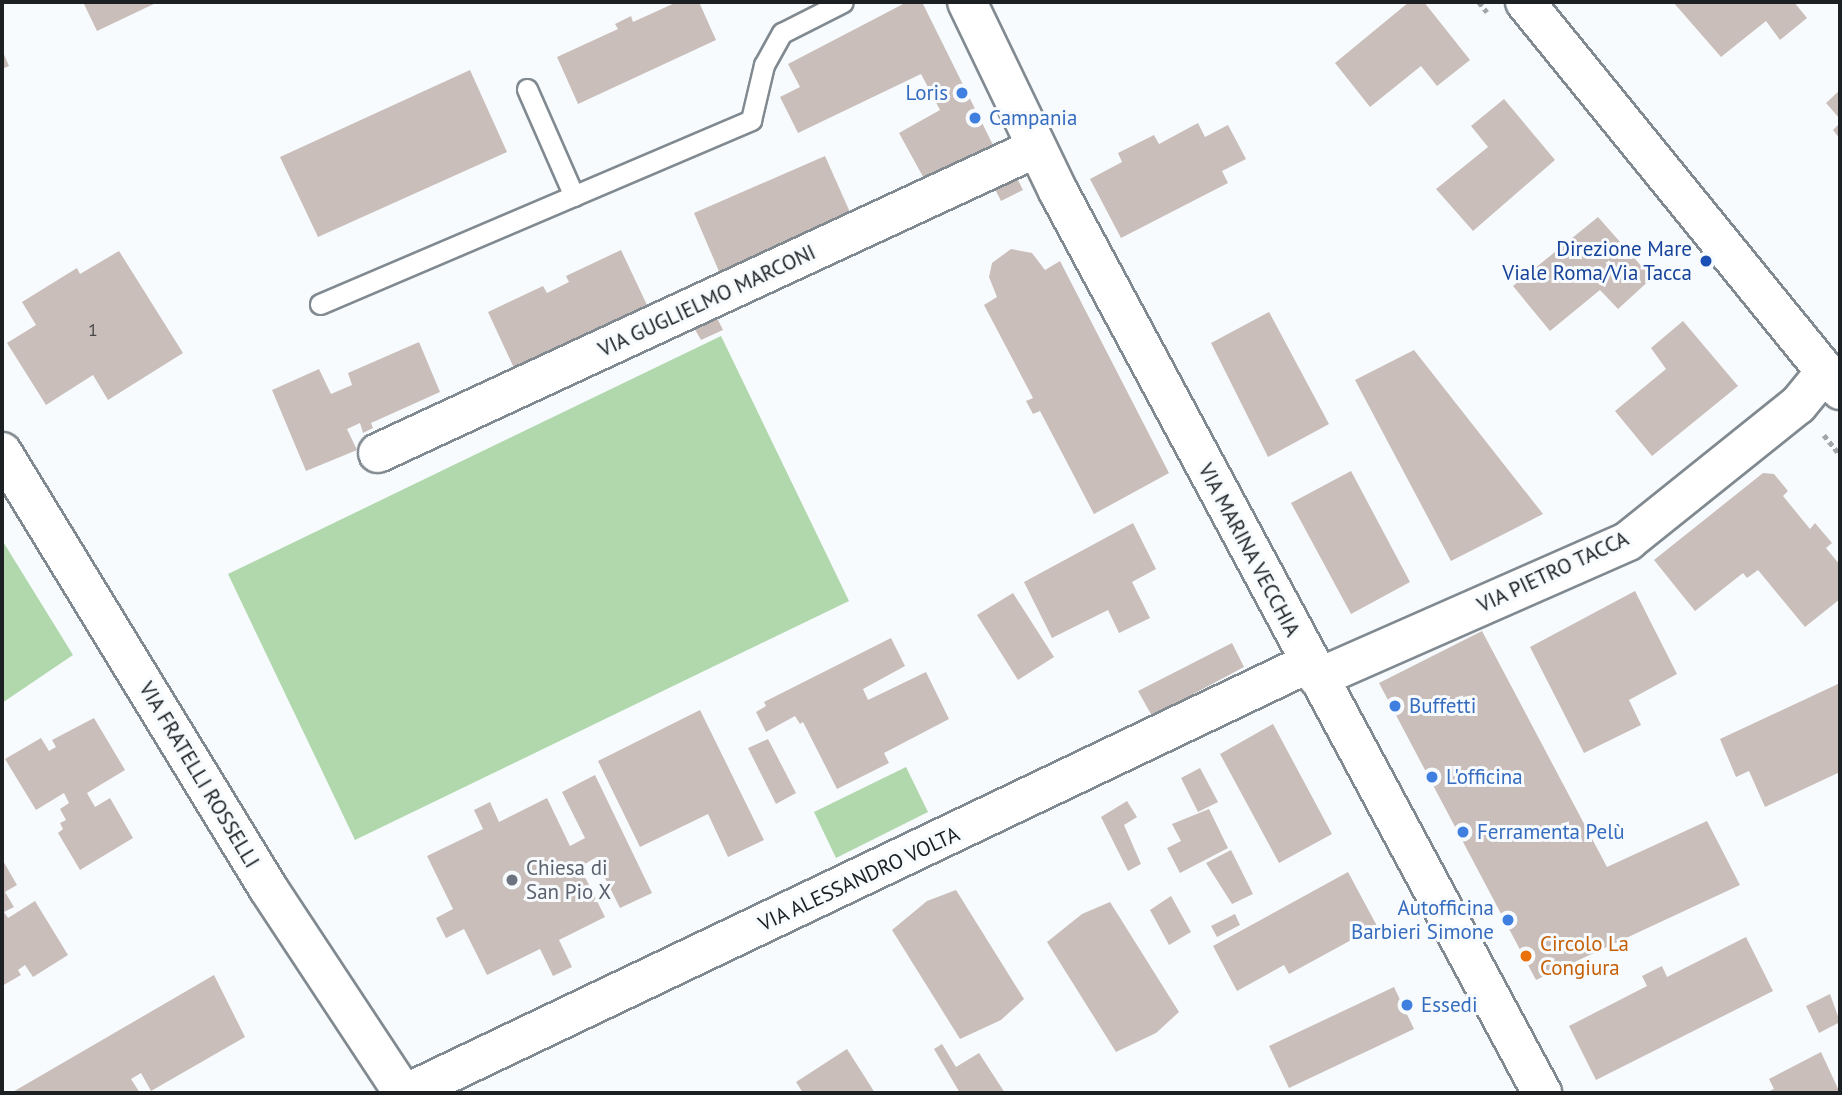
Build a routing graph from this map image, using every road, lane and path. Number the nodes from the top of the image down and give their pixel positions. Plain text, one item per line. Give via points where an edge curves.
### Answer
1 (843, 2) edge
2 (967, 2) edge
3 (1525, 2) edge
4 (527, 89) dead end
5 (1036, 148) junction
6 (574, 196) junction
7 (320, 304) dead end
8 (1833, 381) edge
9 (2, 452) edge
10 (378, 453) dead end
11 (1314, 671) junction
12 (405, 1093) edge
13 (1542, 1093) edge

1 - 6 lane via 782,33 764,65 751,120
2 - 5 street, VIA MARINA VECCHIA
3 - 8 street
4 - 6 lane
5 - 10 street, VIA GUGLIELMO MARCONI
5 - 11 street, VIA MARINA VECCHIA
6 - 7 lane
8 - 11 street, VIA PIETRO TACCA via 1628,541
9 - 12 street, VIA FRATELLI ROSSELLI via 268,888
11 - 12 street, VIA ALESSANDRO VOLTA
11 - 13 street, VIA MARINA VECCHIA

